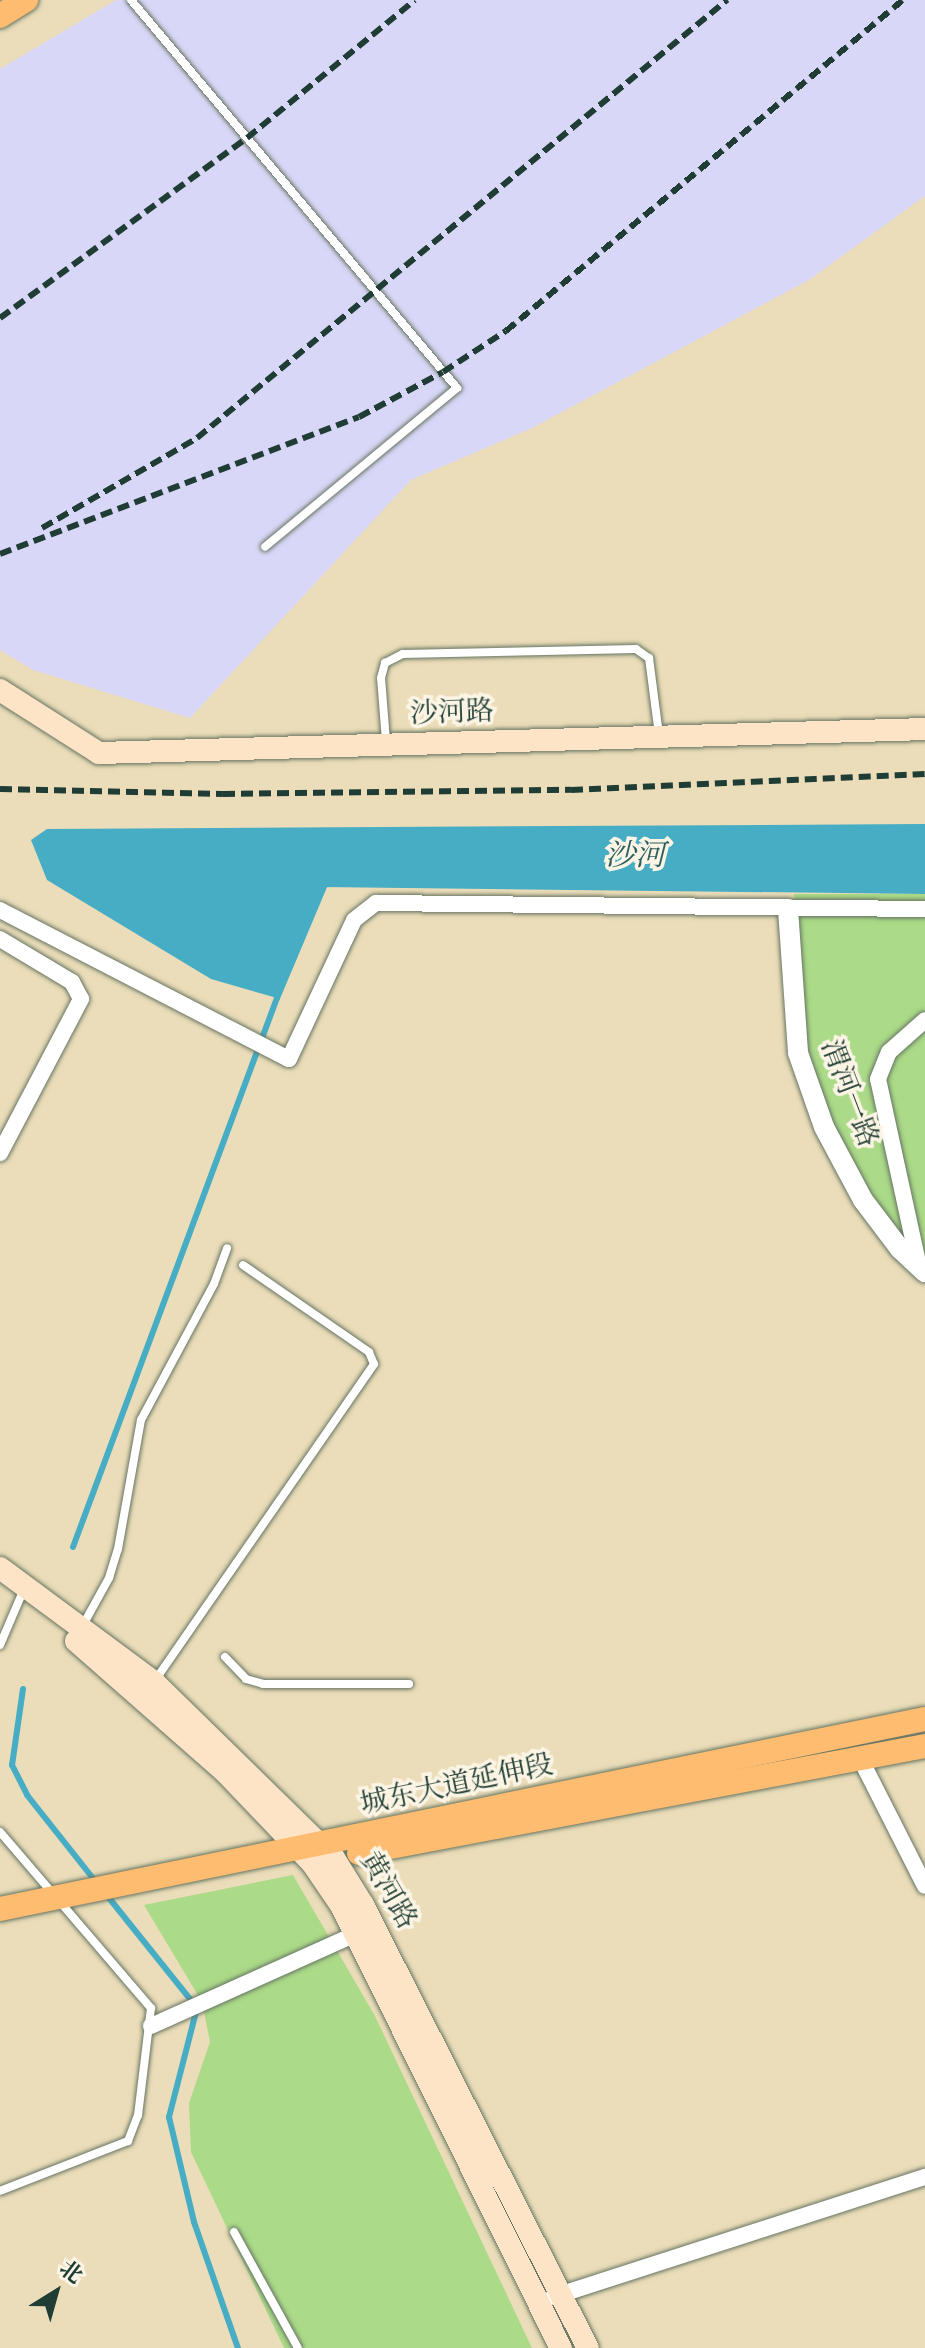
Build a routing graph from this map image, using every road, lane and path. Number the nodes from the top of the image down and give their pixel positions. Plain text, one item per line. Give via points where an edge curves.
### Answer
1 (26, 0) edge
2 (131, 0) edge
3 (0, 16) edge
4 (265, 547) dead end
5 (0, 690) edge
6 (925, 729) edge
7 (659, 737) junction
8 (387, 746) junction
9 (788, 909) junction
10 (925, 909) edge
11 (0, 910) edge
12 (0, 939) edge
13 (925, 1020) edge
14 (0, 1153) edge
15 (227, 1248) dead end
16 (243, 1265) dead end
17 (922, 1269) edge
18 (0, 1568) edge
19 (0, 1587) edge
20 (23, 1592) junction
21 (78, 1633) junction
22 (0, 1645) edge
23 (225, 1657) dead end
24 (409, 1684) dead end
25 (149, 1689) junction
26 (925, 1719) edge
27 (925, 1746) edge
28 (861, 1760) junction
29 (0, 1832) edge
30 (317, 1854) junction
31 (925, 1886) edge
32 (0, 1909) edge
33 (0, 1926) edge
34 (356, 1934) junction
35 (151, 2026) junction
36 (925, 2177) edge
37 (0, 2191) edge
38 (234, 2232) dead end
39 (561, 2294) junction
40 (539, 2302) junction
41 (298, 2348) edge
42 (561, 2348) edge
43 (588, 2348) edge

1 - 3 main road
2 - 4 lane via 457,388
5 - 8 main road, 沙河路 via 99,753
6 - 7 main road, 沙河路
7 - 8 main road, 沙河路
7 - 8 lane via 649,658 636,649 403,654 385,663 381,678
9 - 10 street
9 - 11 street via 376,903 354,920 289,1059
9 - 17 street, 渭河一路 via 798,1053 824,1127 863,1200
12 - 14 street via 72,982 81,999
13 - 17 street via 889,1052 878,1079
15 - 21 lane via 214,1284 141,1420 114,1563
16 - 25 lane via 369,1352 374,1364
18 - 20 main road, 黄河路
19 - 20 main road, 黄河路
20 - 21 main road, 黄河路
20 - 22 lane
21 - 25 main road, 黄河路
23 - 24 lane via 246,1679 263,1684
25 - 30 main road, 黄河路
26 - 30 main road, 城东大道延伸段
27 - 28 main road, 城东大道延伸段
28 - 30 main road, 城东大道延伸段
28 - 31 street
29 - 35 lane via 151,2008
30 - 32 main road, 城东大道延伸段
30 - 33 main road, 城东大道延伸段
30 - 34 main road, 黄河路
30 - 39 main road, 黄河路 via 363,1905
34 - 35 street
34 - 40 main road, 黄河路
35 - 37 lane via 138,2115 128,2141
36 - 39 street
38 - 41 lane
39 - 40 street
39 - 43 main road, 黄河路
40 - 42 main road, 黄河路

